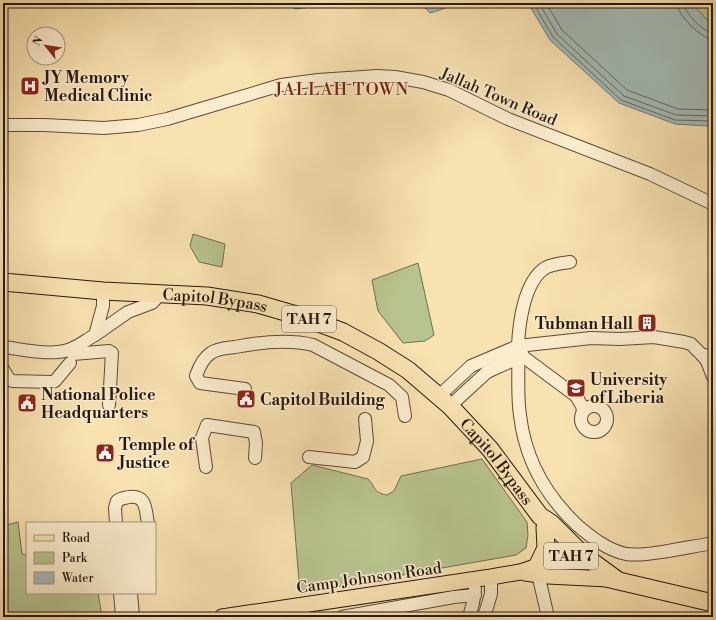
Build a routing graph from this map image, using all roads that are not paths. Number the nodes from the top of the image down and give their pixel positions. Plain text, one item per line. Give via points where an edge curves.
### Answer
1 (3, 125) edge
2 (713, 204) edge
3 (570, 262) dead end
4 (3, 282) edge
5 (103, 291) junction
6 (160, 294) junction
7 (95, 335) junction
8 (3, 347) edge
9 (519, 353) junction
10 (708, 355) edge
11 (3, 369) edge
12 (713, 377) edge
13 (245, 389) dead end
14 (576, 396) junction
15 (444, 401) junction
16 (109, 405) dead end
17 (597, 405) junction
18 (583, 411) junction
19 (405, 416) dead end
20 (365, 419) dead end
21 (309, 457) dead end
22 (255, 458) dead end
23 (206, 467) dead end
24 (543, 521) junction
25 (116, 522) edge
26 (148, 522) edge
27 (713, 543) edge
28 (576, 555) junction
29 (538, 571) junction
30 (491, 577) junction
31 (475, 579) junction
32 (612, 579) junction
33 (120, 594) edge
34 (131, 594) edge
35 (474, 595) junction
36 (713, 603) edge
37 (289, 612) edge
38 (394, 612) edge
39 (122, 617) edge
40 (133, 617) edge
41 (222, 617) edge
42 (342, 617) edge
43 (469, 617) edge
44 (484, 617) edge
45 (548, 617) edge

1 - 2 street, Jallah Town Road via 104,128 138,125 167,119 281,85 326,79 395,77 449,90 508,119 650,174
3 - 9 street via 547,267 533,281 522,314
4 - 5 highway, Capitol Bypass / TAH 7
5 - 6 highway, Capitol Bypass / TAH 7
5 - 7 street via 102,310
6 - 7 street via 152,303 128,312
6 - 15 highway, Capitol Bypass / TAH 7 via 207,296 258,304 343,332 408,370
7 - 8 street via 78,346 57,352
9 - 10 street via 530,346 591,338 654,337 691,344
9 - 14 street
9 - 15 street
9 - 27 street via 519,413 527,451 547,490 568,516 608,548 626,554 642,555
10 - 12 street via 707,361
11 - 16 street via 12,381 52,382 71,358 112,353
13 - 19 street via 200,383 196,376 200,364 211,353 219,350 260,343 304,343 313,345 390,385 402,397
14 - 17 street
14 - 18 street
15 - 24 highway, Capitol Bypass / TAH 7 via 490,449
17 - 18 street
17 - 18 street via 604,409 608,417 607,424 599,431 591,432 583,427
20 - 21 street via 367,441 363,457 354,462
22 - 23 street via 254,432 207,426 202,438
24 - 28 highway, Capitol Bypass / TAH 7 via 558,542
24 - 29 highway via 546,548
25 - 26 street via 114,508 117,501 136,496 143,501
28 - 29 main road, Camp Johnson Road
28 - 32 highway, Capitol Bypass / TAH 7
29 - 30 main road, Camp Johnson Road
29 - 32 main road, Camp Johnson Road
29 - 45 street
30 - 31 main road, Camp Johnson Road
30 - 44 street via 491,594
31 - 35 street
31 - 37 main road, Camp Johnson Road
32 - 36 highway, TAH 7
33 - 39 street
34 - 40 street
35 - 38 street via 454,597
35 - 43 street
37 - 41 main road, Camp Johnson Road
38 - 42 street

